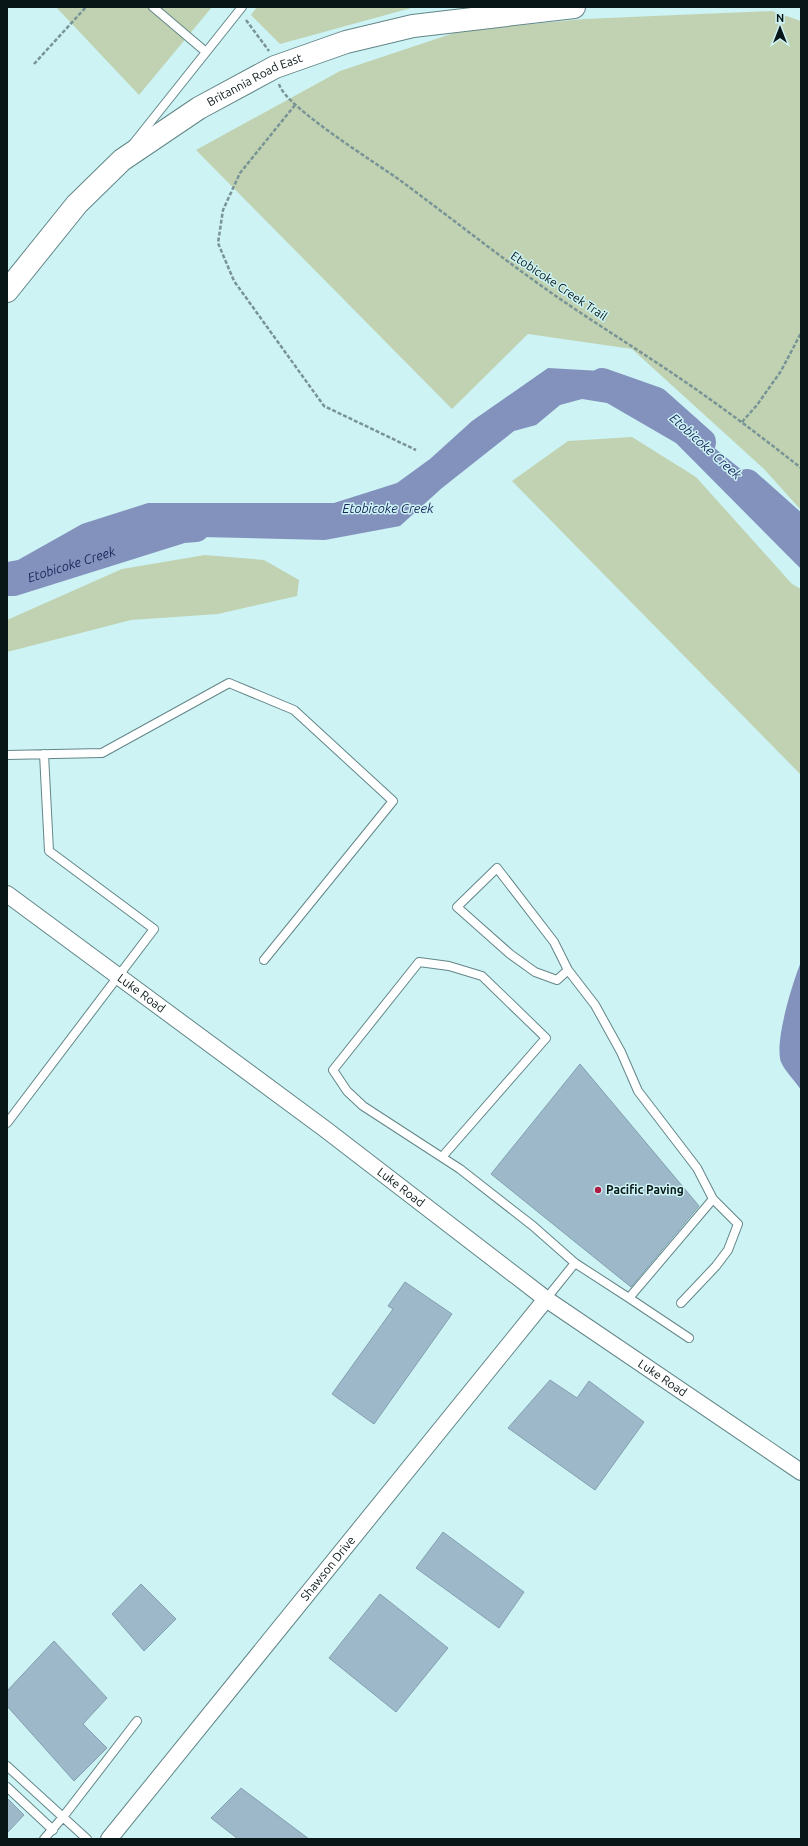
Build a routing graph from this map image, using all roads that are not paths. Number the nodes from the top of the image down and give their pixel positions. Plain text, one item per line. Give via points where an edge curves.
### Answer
1 (154, 7) edge
2 (242, 7) edge
3 (574, 7) edge
4 (206, 52) junction
5 (122, 160) junction
6 (7, 291) edge
7 (44, 754) junction
8 (7, 755) edge
9 (7, 894) edge
10 (264, 960) dead end
11 (568, 970) junction
12 (118, 976) junction
13 (7, 1123) edge
14 (442, 1157) junction
15 (713, 1200) junction
16 (575, 1263) junction
17 (546, 1298) junction
18 (629, 1298) junction
19 (681, 1303) dead end
20 (690, 1338) dead end
21 (801, 1472) edge
22 (137, 1721) dead end
23 (7, 1766) edge
24 (7, 1787) edge
25 (63, 1817) junction
26 (53, 1830) junction
27 (44, 1839) edge
28 (88, 1839) edge
29 (109, 1839) edge

1 - 4 lane
2 - 4 lane
3 - 5 street, Britannia Road East via 413,26 346,42 275,67 199,108
4 - 5 lane
5 - 6 street, Britannia Road East via 77,204
7 - 8 lane
7 - 10 lane via 102,752 229,683 294,710 393,800
7 - 12 lane via 50,851 154,929
9 - 12 street, Luke Road
11 - 11 lane via 554,942 496,868 457,907 510,954 535,972 557,980
11 - 15 lane via 595,1005 621,1052 638,1091 697,1168
12 - 13 lane
12 - 17 street, Luke Road via 325,1129
14 - 14 lane via 363,1106 347,1091 333,1070 419,962 449,966 482,976 546,1038
14 - 16 lane via 533,1226
15 - 18 lane
15 - 19 lane via 738,1224 728,1250
16 - 17 lane
16 - 18 lane
17 - 21 street, Luke Road
17 - 29 street, Shawson Drive
18 - 20 lane
22 - 25 lane
23 - 25 lane
24 - 26 lane
25 - 26 lane
25 - 28 lane
26 - 27 lane

